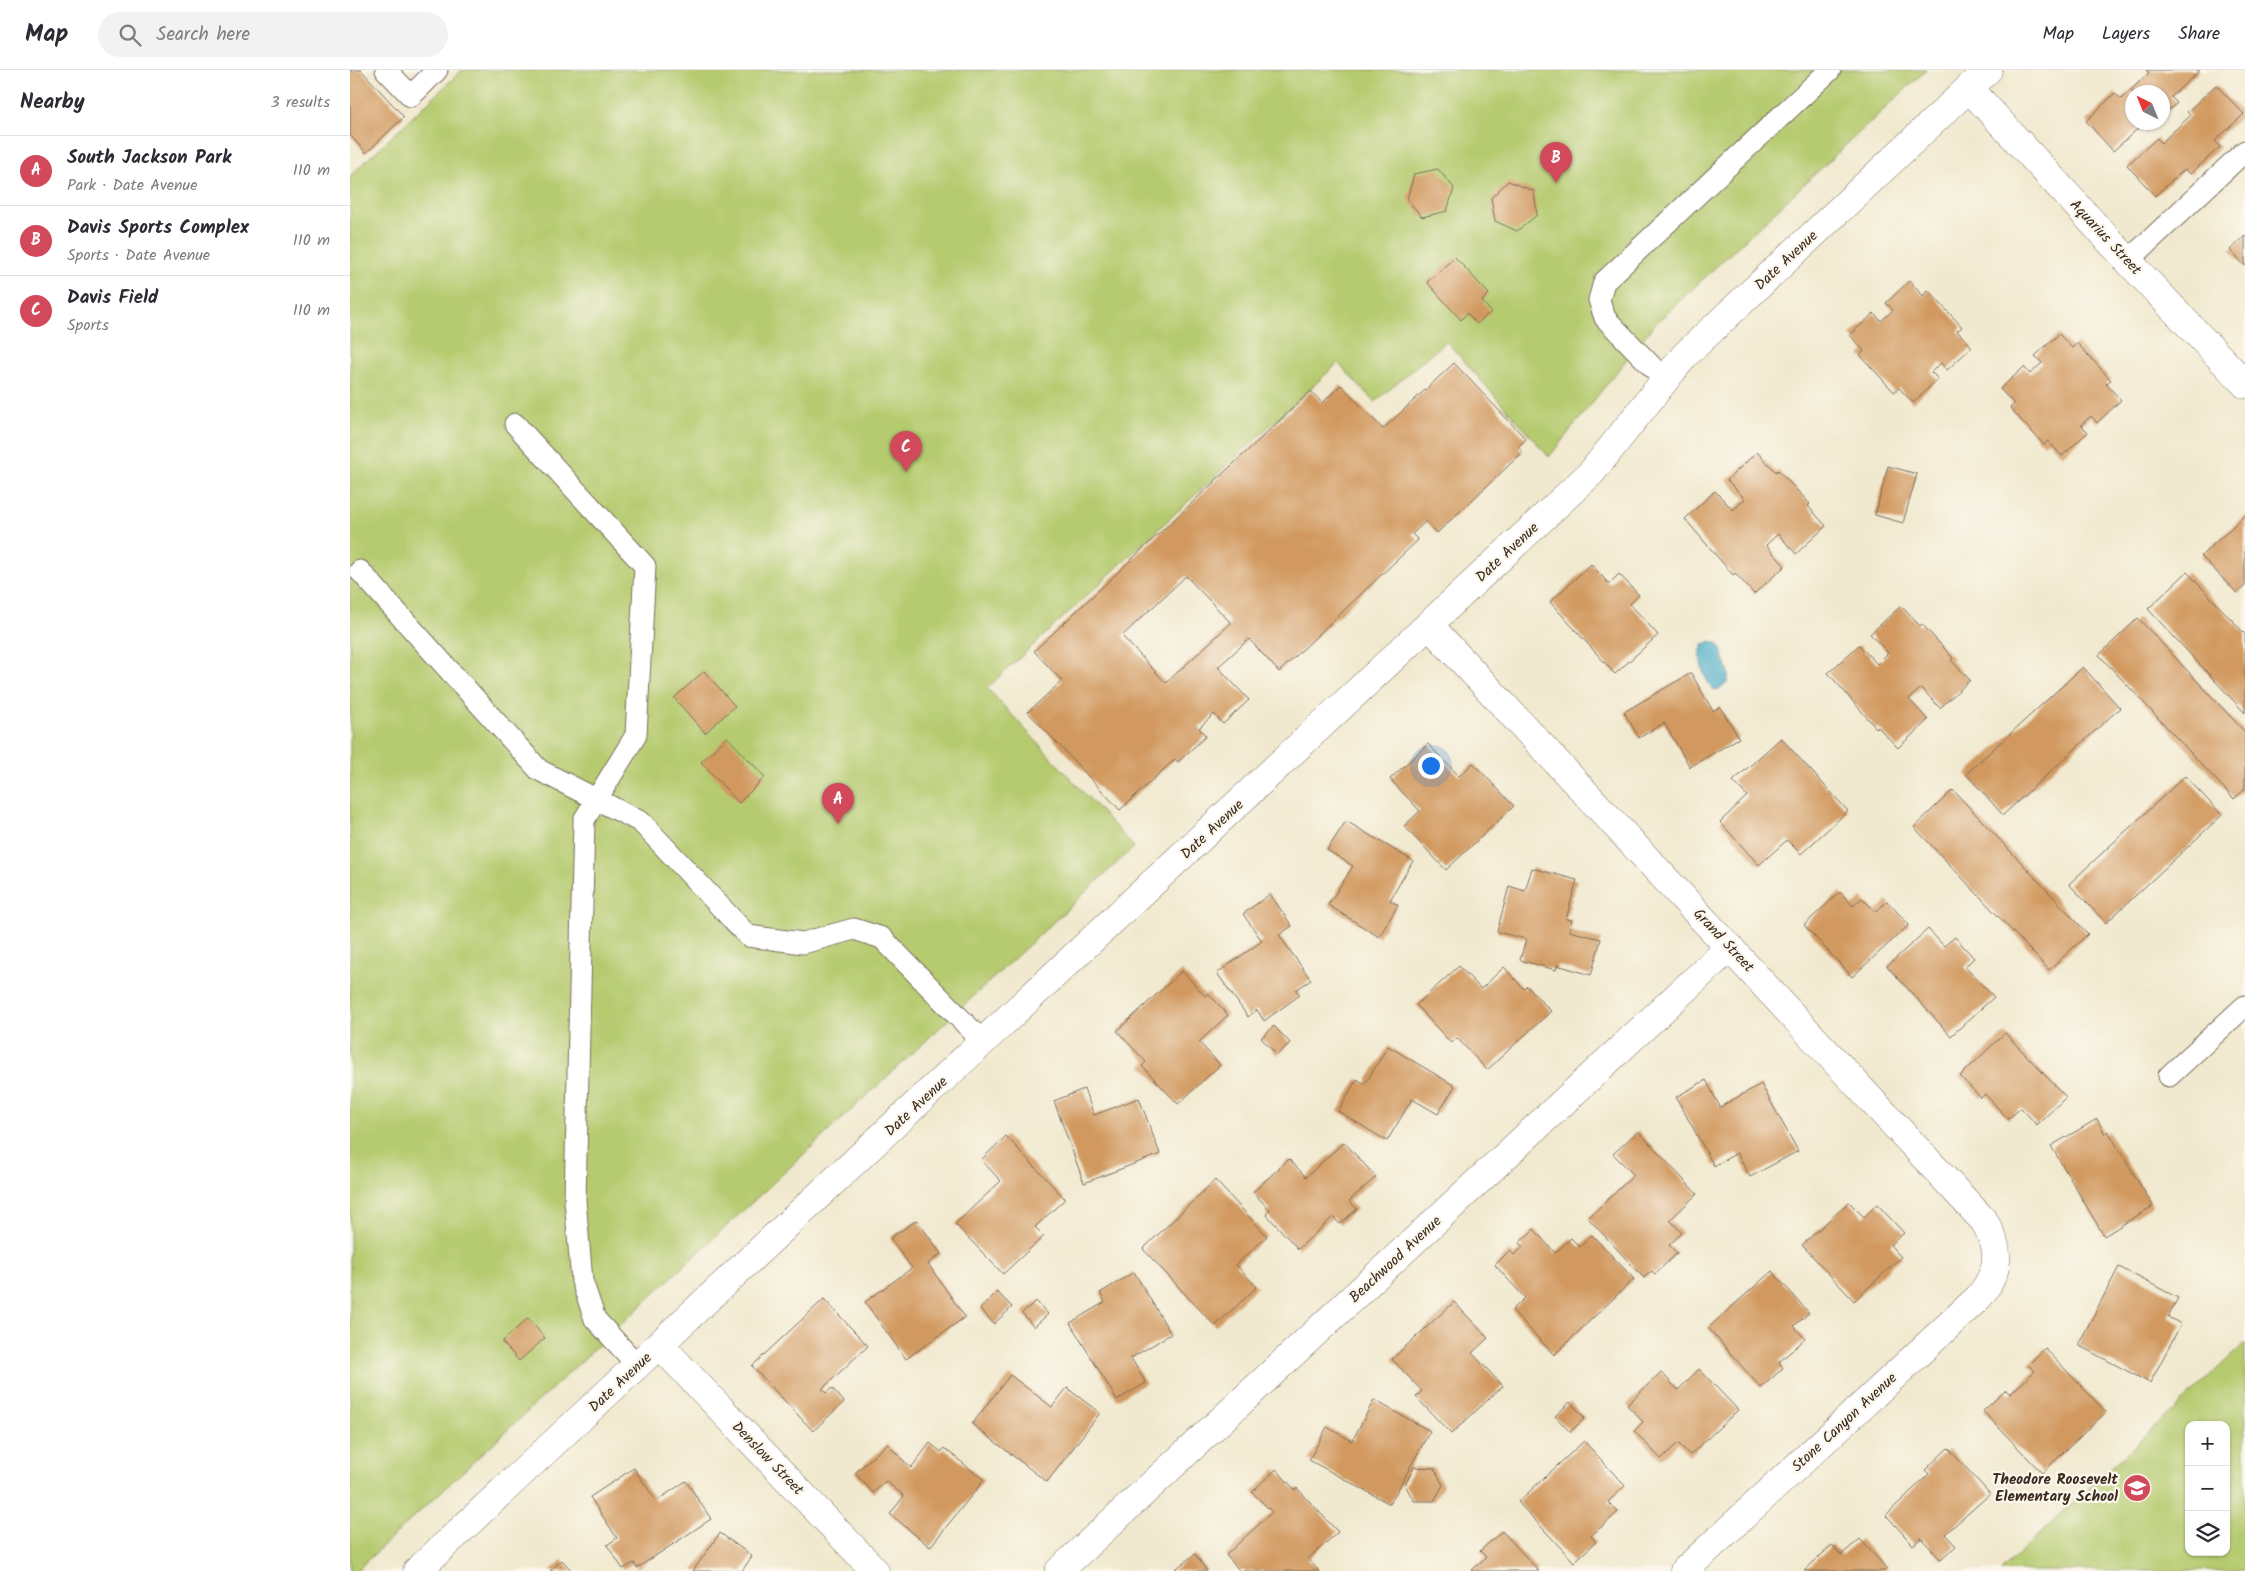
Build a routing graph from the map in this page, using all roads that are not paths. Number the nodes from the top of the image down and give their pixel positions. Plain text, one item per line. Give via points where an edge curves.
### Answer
1 (386, 70) edge
2 (437, 70) edge
3 (1830, 70) edge
4 (1979, 79) edge
5 (2245, 151) edge
6 (2128, 261) junction
7 (1665, 380) junction
8 (2245, 384) edge
9 (515, 424) dead end
10 (360, 571) dead end
11 (1429, 625) junction
12 (597, 799) junction
13 (1730, 947) junction
14 (2245, 1006) edge
15 (984, 1044) junction
16 (2170, 1076) dead end
17 (1996, 1266) joint
18 (660, 1345) junction
19 (638, 1366) junction
20 (417, 1571) edge
21 (875, 1571) edge
22 (1060, 1571) edge
23 (1684, 1571) edge

1 - 2 lane via 411,96
3 - 7 lane via 1604,282 1599,300 1605,318
4 - 6 street, Aquarius Street
4 - 7 street, Date Avenue via 1685,355
5 - 6 lane
6 - 8 street, Aquarius Street
7 - 11 street, Date Avenue via 1592,472
9 - 12 lane via 645,566 636,735
10 - 12 lane via 540,770
11 - 13 street, Grand Street
11 - 15 street, Date Avenue
12 - 15 lane via 642,822 748,936 803,943 854,929 882,938
12 - 19 lane via 584,820 575,1200 582,1281 595,1319
13 - 17 street, Grand Street via 1984,1221 1995,1248
13 - 22 street, Beachwood Avenue
14 - 16 lane
15 - 18 street, Date Avenue
17 - 23 street, Stone Canyon Avenue via 1990,1282 1978,1298
18 - 19 street, Date Avenue
18 - 21 street, Denslow Street
19 - 20 street, Date Avenue

